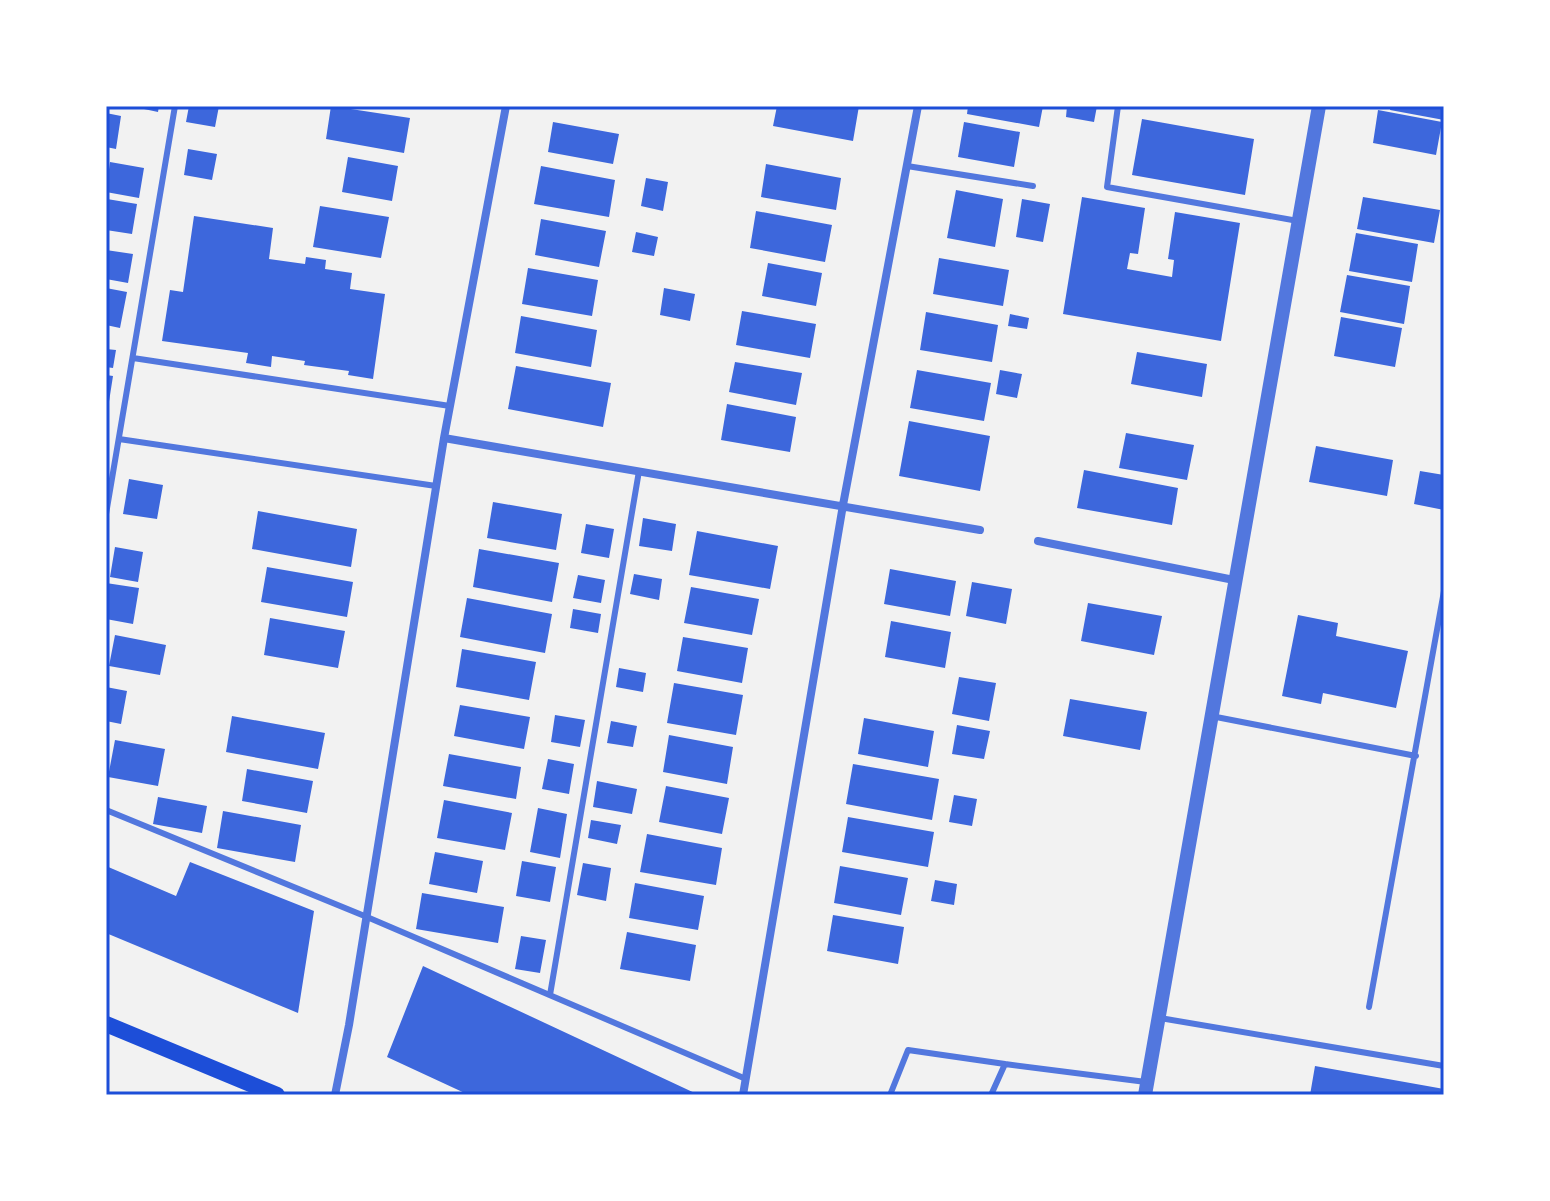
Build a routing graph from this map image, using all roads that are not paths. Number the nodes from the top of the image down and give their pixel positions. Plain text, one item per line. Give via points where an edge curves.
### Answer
1 (175, 106) edge
2 (506, 106) edge
3 (918, 106) edge
4 (1118, 106) edge
5 (1319, 106) edge
6 (907, 166) junction
7 (1033, 186) dead end
8 (1298, 221) junction
9 (133, 358) junction
10 (450, 406) junction
11 (444, 438) junction
12 (119, 439) junction
13 (639, 471) junction
14 (436, 486) junction
15 (843, 505) junction
16 (106, 514) edge
17 (980, 530) dead end
18 (1038, 541) dead end
19 (1234, 580) junction
20 (1444, 591) edge
21 (1211, 716) junction
22 (1416, 756) junction
23 (106, 810) edge
24 (367, 917) junction
25 (550, 995) junction
26 (1369, 1007) dead end
27 (1158, 1018) junction
28 (106, 1024) edge
29 (1005, 1064) junction
30 (1444, 1066) edge
31 (746, 1079) junction
32 (1146, 1089) edge
33 (277, 1095) edge
34 (335, 1095) edge
35 (743, 1095) edge
36 (890, 1095) edge
37 (991, 1095) edge

1 - 9 lane
2 - 10 street
3 - 6 street
4 - 8 lane via 1107,187
5 - 8 street
6 - 7 lane
6 - 15 street
8 - 19 street
9 - 10 lane
9 - 12 lane
10 - 11 street
11 - 13 street
11 - 14 street
12 - 14 lane
12 - 16 lane
13 - 15 street
13 - 25 lane
14 - 24 street
15 - 17 street
15 - 31 street
18 - 19 street
19 - 21 street
20 - 22 lane
21 - 22 lane
21 - 27 street
22 - 26 lane
23 - 24 lane
24 - 25 lane
24 - 34 street
25 - 31 lane
27 - 30 lane
27 - 32 street
28 - 33 main road
29 - 32 lane
29 - 36 lane via 908,1050
29 - 37 lane
31 - 35 street

